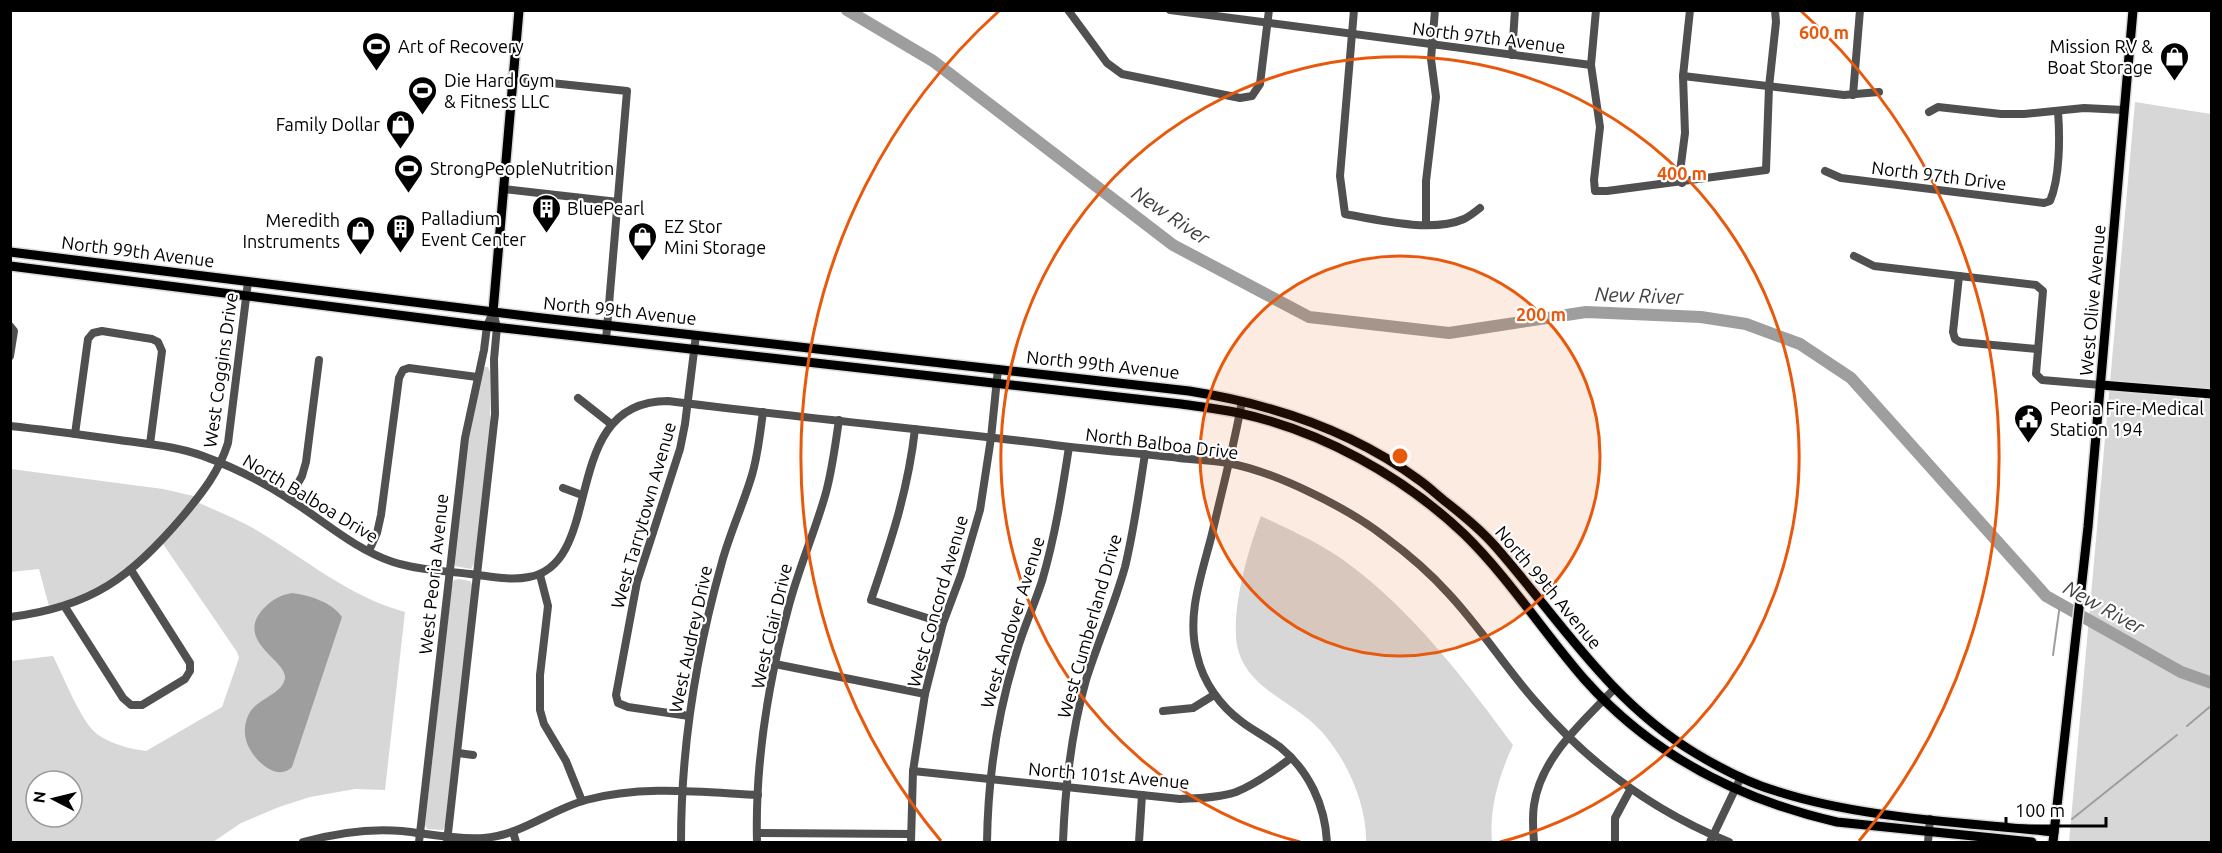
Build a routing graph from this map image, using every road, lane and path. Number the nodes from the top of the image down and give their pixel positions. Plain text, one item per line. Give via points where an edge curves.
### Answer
1 (519, 10) edge
2 (1068, 10) edge
3 (1170, 10) edge
4 (1269, 10) edge
5 (1354, 10) edge
6 (1435, 10) edge
7 (1515, 10) edge
8 (1596, 10) edge
9 (1690, 10) edge
10 (1774, 10) edge
11 (1860, 10) edge
12 (2133, 10) edge
13 (1196, 13) edge
14 (1268, 24) junction
15 (1352, 36) junction
16 (1432, 46) junction
17 (1512, 55) junction
18 (1592, 65) junction
19 (1683, 76) junction
20 (513, 79) junction
21 (1769, 87) junction
22 (1879, 92) dead end
23 (1853, 96) junction
24 (2124, 110) junction
25 (2058, 111) junction
26 (1929, 112) dead end
27 (1825, 171) dead end
28 (1682, 183) junction
29 (503, 189) junction
30 (618, 202) junction
31 (1480, 208) dead end
32 (1426, 224) junction
33 (10, 252) edge
34 (1854, 256) dead end
35 (10, 266) edge
36 (1959, 276) junction
37 (249, 282) junction
38 (348, 294) junction
39 (246, 296) junction
40 (346, 308) junction
41 (493, 312) junction
42 (10, 326) edge
43 (487, 326) junction
44 (607, 326) junction
45 (497, 327) junction
46 (696, 335) junction
47 (606, 340) junction
48 (2037, 349) junction
49 (694, 350) junction
50 (869, 355) junction
51 (10, 356) edge
52 (319, 360) dead end
53 (868, 369) junction
54 (998, 369) junction
55 (477, 377) junction
56 (997, 383) junction
57 (2101, 385) junction
58 (2211, 394) edge
59 (578, 398) dead end
60 (1242, 400) junction
61 (688, 404) junction
62 (763, 412) junction
63 (1240, 413) junction
64 (839, 420) junction
65 (611, 424) junction
66 (10, 426) edge
67 (915, 429) junction
68 (75, 434) junction
69 (991, 438) junction
70 (150, 444) junction
71 (1069, 447) junction
72 (1145, 454) junction
73 (221, 463) junction
74 (1229, 463) junction
75 (563, 488) dead end
76 (582, 495) junction
77 (289, 498) junction
78 (1496, 547) junction
79 (369, 551) junction
80 (1484, 557) junction
81 (130, 570) junction
82 (449, 572) junction
83 (477, 574) junction
84 (540, 574) junction
85 (65, 607) junction
86 (10, 617) edge
87 (943, 623) junction
88 (775, 664) junction
89 (1614, 689) junction
90 (925, 694) junction
91 (1214, 695) junction
92 (1604, 700) junction
93 (1163, 711) dead end
94 (689, 716) junction
95 (1568, 737) junction
96 (458, 753) junction
97 (473, 755) dead end
98 (1292, 758) junction
99 (913, 771) junction
100 (1741, 777) junction
101 (990, 778) junction
102 (1066, 787) junction
103 (1735, 789) junction
104 (1630, 790) junction
105 (682, 791) junction
106 (758, 795) junction
107 (1142, 795) junction
108 (582, 801) junction
109 (1930, 819) junction
110 (513, 832) junction
111 (757, 832) junction
112 (2054, 832) junction
113 (421, 833) junction
114 (910, 838) edge
115 (1928, 838) edge
116 (447, 839) edge
117 (1712, 839) edge
118 (303, 843) edge
119 (419, 843) edge
120 (516, 843) edge
121 (681, 843) edge
122 (757, 843) edge
123 (987, 843) edge
124 (1064, 843) edge
125 (1139, 843) edge
126 (1327, 843) edge
127 (1534, 843) edge
128 (1615, 843) edge
129 (1729, 843) edge
130 (2032, 843) edge
131 (2053, 843) edge

1 - 20 main road, West Peoria Avenue
2 - 14 street via 1107,63 1122,74 1233,97 1252,96 1260,84
3 - 13 street, North 97th Avenue
4 - 14 street
5 - 15 street
6 - 16 street
7 - 17 street
8 - 18 street
9 - 19 street
10 - 21 street
11 - 23 street
12 - 24 main road, West Olive Avenue
13 - 14 street, North 97th Avenue
14 - 15 street, North 97th Avenue
15 - 16 street, North 97th Avenue
15 - 32 street via 1340,176 1345,213 1396,223
16 - 17 street, North 97th Avenue
16 - 32 street via 1436,97 1426,181
17 - 18 street, North 97th Avenue
18 - 28 street via 1600,126 1595,191
19 - 21 street
19 - 28 street
20 - 29 main road, West Peoria Avenue
20 - 30 street via 627,91
21 - 23 street
21 - 28 street via 1766,170
22 - 23 street
24 - 25 street
24 - 57 main road, West Olive Avenue
25 - 26 street via 2001,114 1938,107
25 - 27 street, North 97th Drive via 2054,192 2050,201 2044,203 1842,178
29 - 30 street
29 - 41 main road, West Peoria Avenue
30 - 44 street
31 - 32 street via 1465,219
33 - 37 main road, North 99th Avenue
34 - 36 street via 1874,266
35 - 39 main road, North 99th Avenue
36 - 48 street via 2040,287 2043,291
36 - 48 street via 1955,339
37 - 38 main road, North 99th Avenue
37 - 39 street, West Coggins Drive
38 - 40 main road
38 - 41 main road, North 99th Avenue
39 - 40 main road, North 99th Avenue
39 - 73 street, West Coggins Drive via 231,424
40 - 43 main road, North 99th Avenue
41 - 43 street, West Peoria Avenue
41 - 44 main road, North 99th Avenue
41 - 45 street, West Peoria Avenue
42 - 51 street via 14,332
43 - 45 main road, North 99th Avenue
43 - 55 street, West Peoria Avenue
44 - 46 main road, North 99th Avenue
44 - 47 street
45 - 47 main road, North 99th Avenue
45 - 83 street, West Peoria Avenue via 494,424
46 - 49 street, West Tarrytown Avenue
46 - 50 main road, North 99th Avenue
47 - 49 main road, North 99th Avenue
48 - 57 street via 2036,374 2042,380
49 - 53 main road, North 99th Avenue
49 - 61 street, West Tarrytown Avenue
50 - 53 main road
50 - 54 main road, North 99th Avenue
52 - 77 street via 306,462
53 - 56 main road, North 99th Avenue
54 - 56 street, West Concord Avenue
54 - 60 main road, North 99th Avenue
55 - 79 street via 403,370 381,516
55 - 82 street, West Peoria Avenue via 465,438
56 - 63 main road, North 99th Avenue
56 - 69 street, West Concord Avenue
57 - 58 main road
57 - 112 main road, West Olive Avenue
59 - 65 street
60 - 63 street
60 - 78 main road, North 99th Avenue via 1326,427 1381,455 1420,480
61 - 62 street, North Balboa Drive
61 - 65 street, North Balboa Drive via 644,404 623,413
61 - 94 street, West Tarrytown Avenue via 680,450 637,582 616,695 618,703 628,707
62 - 64 street, North Balboa Drive
62 - 94 street, West Audrey Drive via 752,476 705,625
63 - 74 street
63 - 80 main road, North 99th Avenue via 1303,433 1376,468 1439,513
64 - 67 street, North Balboa Drive
64 - 88 street, West Clair Drive via 826,494 797,577
65 - 76 street
66 - 68 street, North Balboa Drive
67 - 69 street, North Balboa Drive
67 - 87 street via 903,501 871,600
68 - 70 street, North Balboa Drive
68 - 70 street via 90,336 96,331 123,334 152,339 162,351
69 - 71 street, North Balboa Drive
69 - 87 street, West Concord Avenue via 980,510
70 - 73 street, North Balboa Drive
71 - 72 street, North Balboa Drive
71 - 101 street, West Andover Avenue via 1054,534 1005,691
72 - 74 street, North Balboa Drive
72 - 102 street, West Cumberland Drive via 1125,567 1086,681
73 - 77 street, North Balboa Drive
73 - 81 street, West Coggins Drive via 170,531
74 - 91 street via 1193,618 1196,655
74 - 95 street, North Balboa Drive via 1287,483 1354,515 1415,560 1450,595
75 - 76 street
76 - 84 street via 566,546 555,564
77 - 79 street, North Balboa Drive via 339,535
78 - 80 main road
78 - 89 main road, North 99th Avenue
79 - 82 street, North Balboa Drive via 404,565
80 - 92 main road, North 99th Avenue
81 - 85 street, West Coggins Drive via 102,590
81 - 85 street via 190,663 185,679 142,705 131,705 123,698
82 - 83 street, North Balboa Drive
82 - 113 street, West Peoria Avenue
83 - 84 street, North Balboa Drive via 517,579
83 - 96 street, West Peoria Avenue
84 - 108 street via 548,606 540,710 543,724 566,761
85 - 86 street, West Coggins Drive
87 - 90 street, West Concord Avenue
88 - 90 street
88 - 106 street, West Clair Drive
89 - 92 street
89 - 100 main road, North 99th Avenue via 1677,741
90 - 99 street, West Concord Avenue
91 - 93 street via 1193,708
91 - 98 street via 1242,723
92 - 95 street
92 - 103 main road, North 99th Avenue via 1654,743
94 - 105 street, West Audrey Drive
95 - 104 street, North Balboa Drive
95 - 127 street via 1540,782 1534,804
96 - 97 street
96 - 116 street, West Peoria Avenue
98 - 107 street, North 101st Avenue via 1235,792 1180,799
98 - 126 street via 1320,803
99 - 101 street, North 101st Avenue
99 - 114 street, West Concord Avenue
100 - 103 street
100 - 109 main road, North 99th Avenue via 1813,802
101 - 102 street, North 101st Avenue
101 - 123 street, West Andover Avenue
102 - 107 street, North 101st Avenue
102 - 124 street, West Cumberland Drive
103 - 115 main road, North 99th Avenue via 1824,819
103 - 117 street
104 - 117 street, North Balboa Drive
104 - 128 street via 1615,818
105 - 106 street
105 - 108 street via 628,792
105 - 121 street, West Audrey Drive
106 - 111 street, West Clair Drive
107 - 125 street
108 - 110 street
109 - 112 main road, North 99th Avenue
109 - 115 street
110 - 116 street via 485,838
110 - 120 street
111 - 114 street
111 - 122 street, West Clair Drive
112 - 131 main road, West Olive Avenue
113 - 116 street
113 - 118 street via 368,830
113 - 119 street, West Peoria Avenue
115 - 130 main road, North 99th Avenue
117 - 129 street, North Balboa Drive

